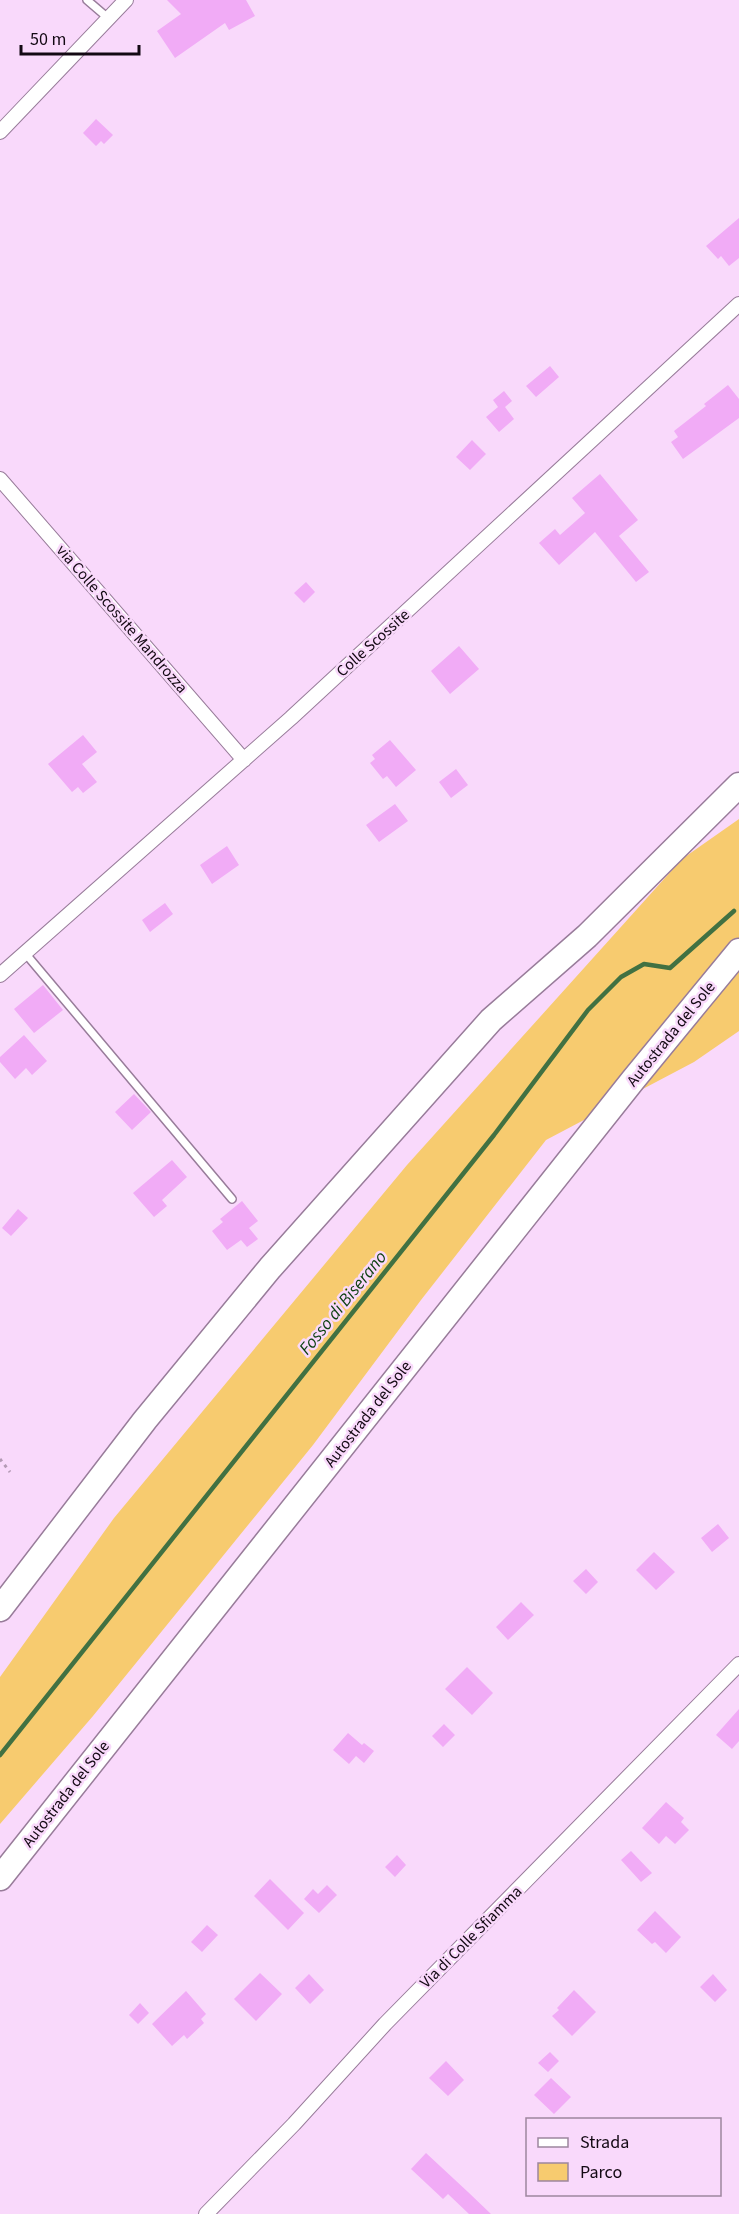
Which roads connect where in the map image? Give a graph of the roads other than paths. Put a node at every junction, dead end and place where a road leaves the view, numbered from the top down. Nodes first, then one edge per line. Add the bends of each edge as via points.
1 (87, 0) edge
2 (126, 0) edge
3 (108, 18) junction
4 (0, 132) edge
5 (739, 304) edge
6 (0, 478) edge
7 (244, 760) junction
8 (739, 785) edge
9 (739, 951) edge
10 (25, 953) junction
11 (0, 975) edge
12 (232, 1199) dead end
13 (0, 1609) edge
14 (739, 1664) edge
15 (0, 1878) edge
16 (206, 2214) edge

1 - 3 lane
2 - 3 street
3 - 4 street
5 - 7 street, Colle Scossite
6 - 7 street, via Colle Scossite Mandrozza
7 - 10 street, Colle Scossite
8 - 13 highway via 587,936 491,1020 270,1268 145,1420
9 - 15 highway, Autostrada del Sole
10 - 11 street, Colle Scossite
10 - 12 lane
14 - 16 street, Via di Colle Sfiamma via 385,2024

